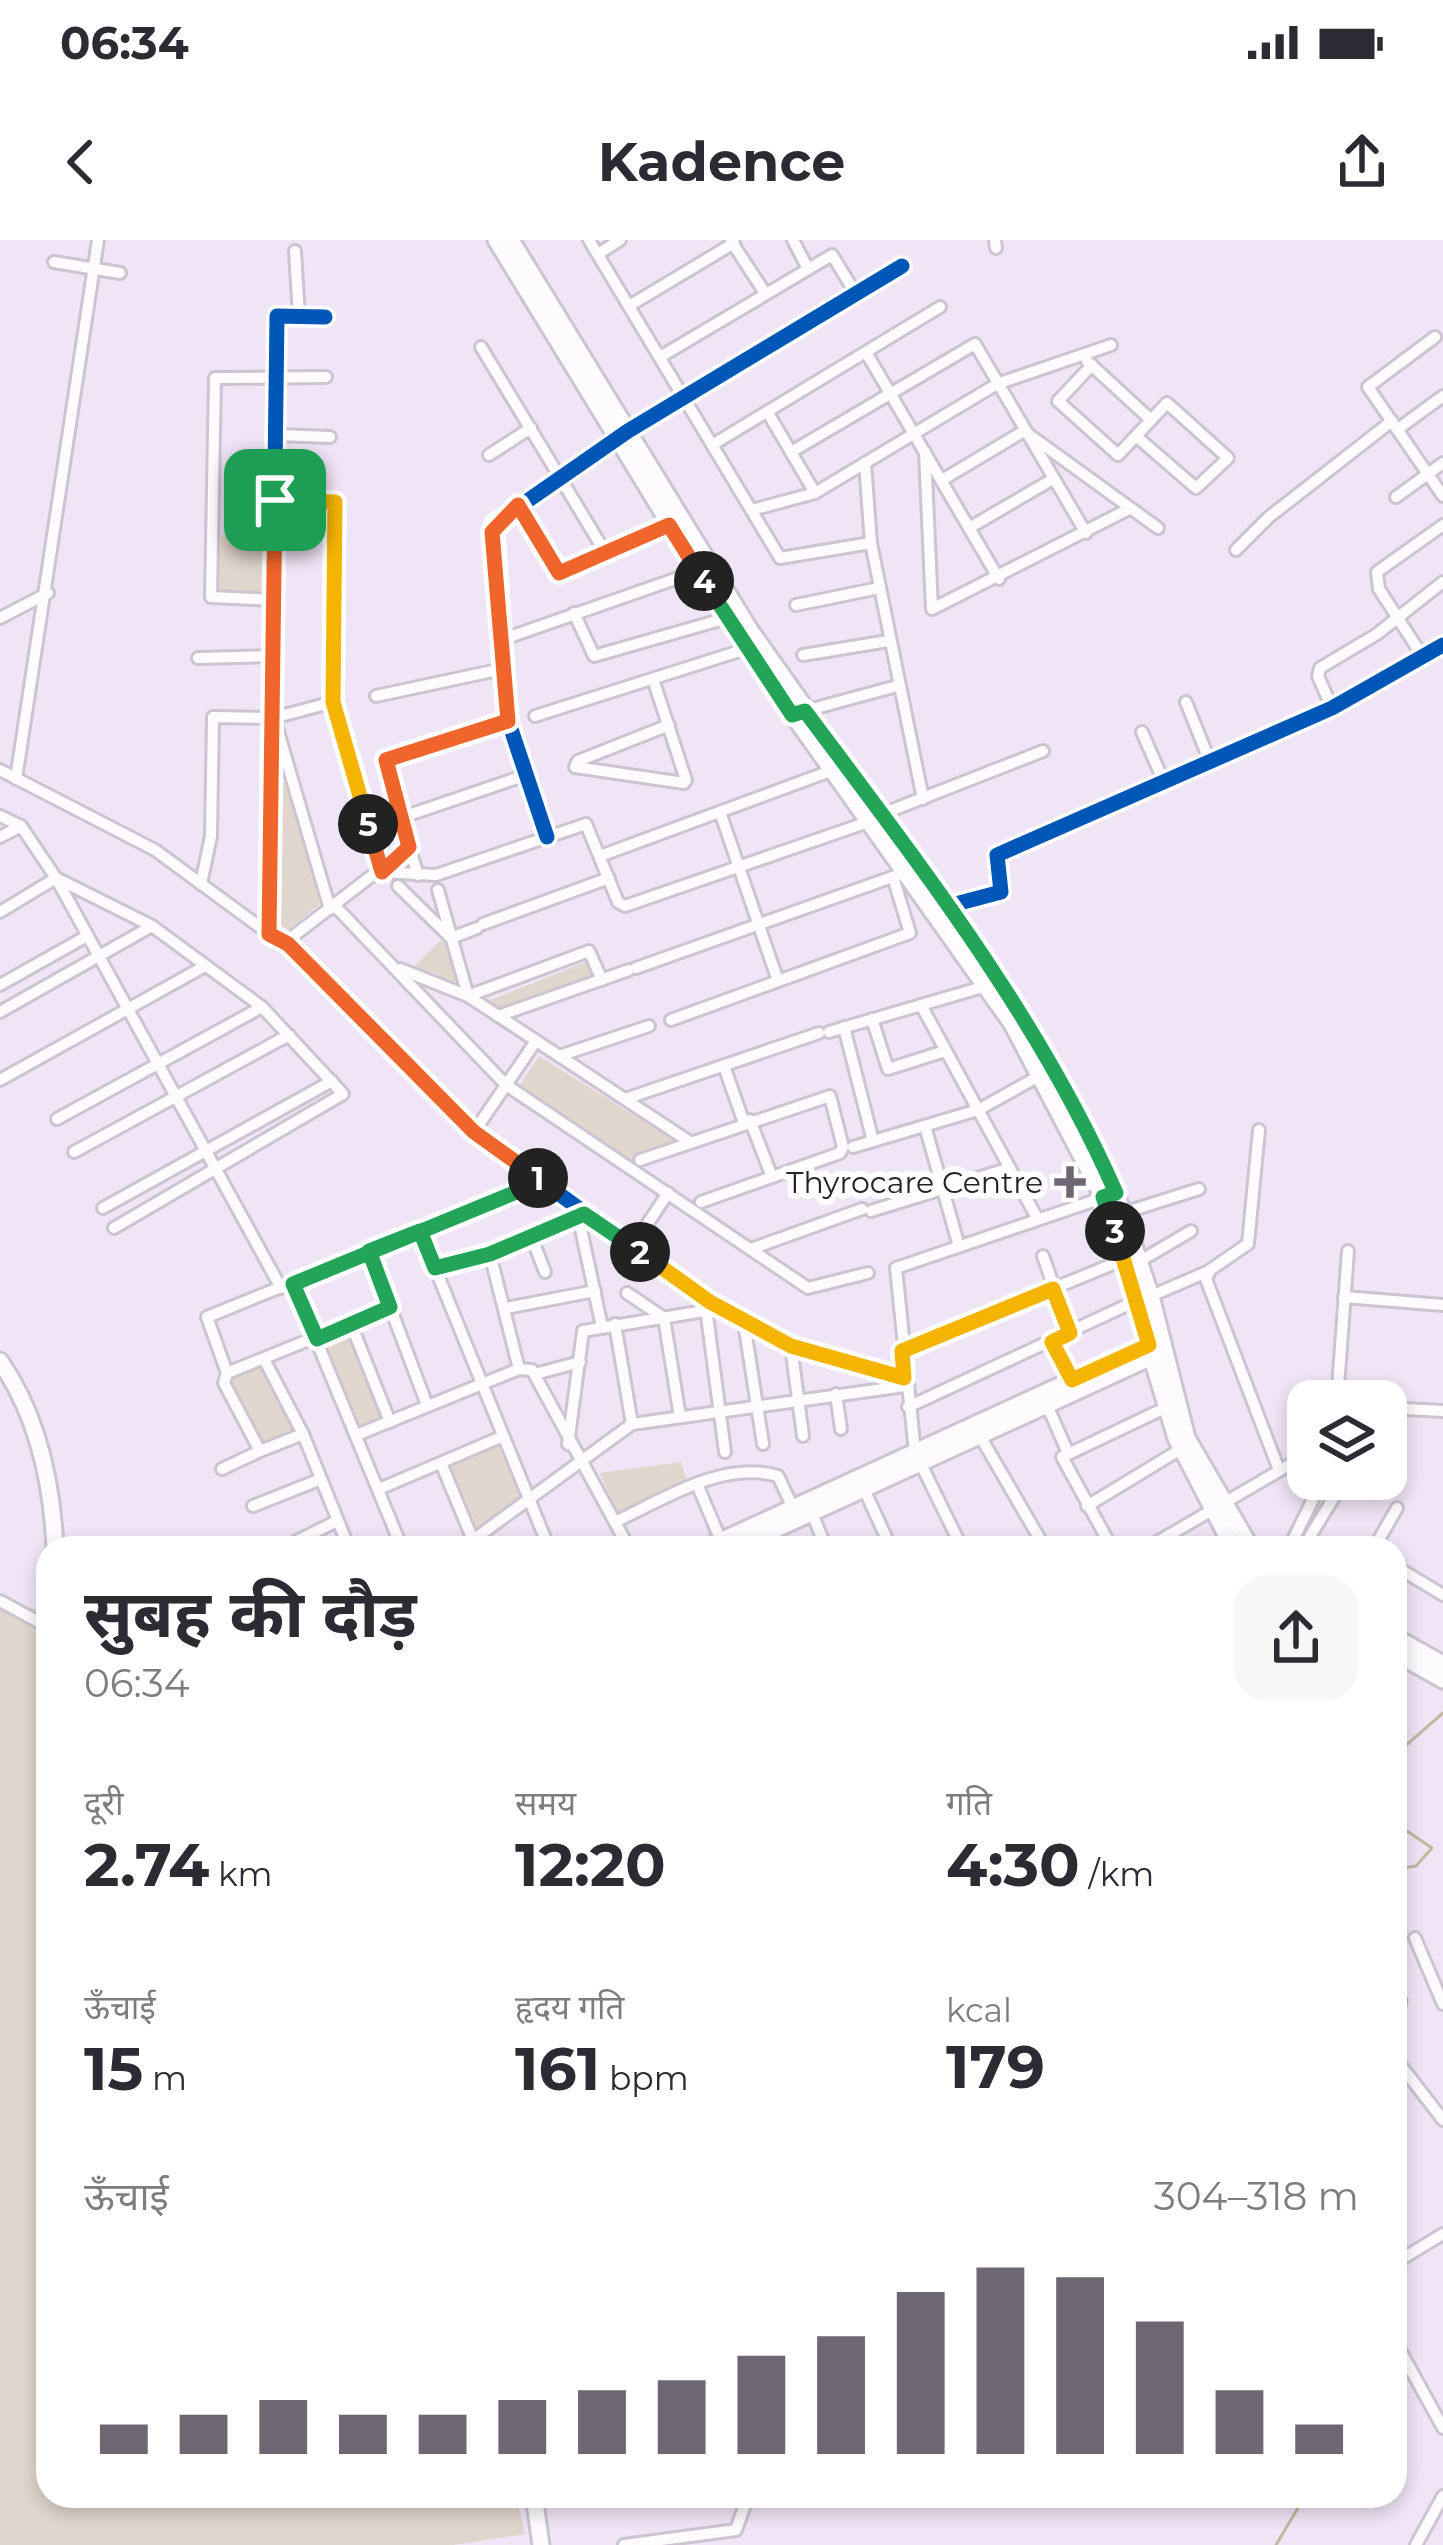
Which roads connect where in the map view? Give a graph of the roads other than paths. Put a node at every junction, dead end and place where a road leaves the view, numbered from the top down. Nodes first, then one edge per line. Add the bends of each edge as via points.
1 (98, 240) edge
2 (496, 240) edge
3 (511, 240) edge
4 (589, 240) edge
5 (620, 240) edge
6 (793, 240) edge
7 (731, 242) edge
8 (295, 251) dead end
9 (598, 254) junction
10 (54, 262) dead end
11 (902, 266) dead end
12 (94, 268) junction
13 (808, 268) junction
14 (120, 273) dead end
15 (765, 293) junction
16 (856, 294) junction
17 (629, 306) junction
18 (940, 307) dead end
19 (299, 316) junction
20 (325, 317) dead end
21 (1435, 337) dead end
22 (1111, 345) dead end
23 (481, 347) dead end
24 (867, 354) junction
25 (1081, 355) junction
26 (660, 357) junction
27 (1092, 365) junction
28 (277, 377) junction
29 (326, 377) dead end
30 (997, 384) junction
31 (891, 395) junction
32 (1443, 396) edge
33 (684, 397) junction
34 (768, 413) junction
35 (1151, 420) junction
36 (1395, 425) junction
37 (531, 428) junction
38 (913, 430) junction
39 (1024, 431) junction
40 (622, 434) junction
41 (278, 435) junction
42 (330, 437) dead end
43 (1137, 437) junction
44 (712, 445) junction
45 (791, 452) junction
46 (925, 452) junction
47 (489, 455) dead end
48 (865, 463) junction
49 (1443, 463) edge
50 (1429, 473) junction
51 (561, 478) junction
52 (1053, 479) junction
53 (942, 480) junction
54 (815, 493) junction
55 (1443, 496) edge
56 (1396, 497) dead end
57 (275, 500) junction
58 (518, 505) junction
59 (1129, 509) junction
60 (752, 510) junction
61 (669, 525) junction
62 (970, 528) junction
63 (1158, 528) dead end
64 (1438, 528) edge
65 (1085, 532) junction
66 (871, 543) junction
67 (1443, 545) edge
68 (1236, 550) dead end
69 (605, 552) junction
70 (698, 571) junction
71 (999, 580) junction
72 (1443, 582) edge
73 (879, 588) junction
74 (49, 593) junction
75 (276, 600) junction
76 (796, 605) dead end
77 (574, 613) junction
78 (0, 618) edge
79 (727, 618) junction
80 (1398, 618) junction
81 (501, 640) junction
82 (888, 641) junction
83 (1443, 645) edge
84 (746, 650) junction
85 (803, 655) dead end
86 (275, 656) junction
87 (1424, 657) junction
88 (198, 658) dead end
89 (502, 669) junction
90 (653, 679) junction
91 (897, 686) junction
92 (376, 696) dead end
93 (333, 702) junction
94 (1186, 702) dead end
95 (1332, 707) junction
96 (799, 713) junction
97 (535, 716) dead end
98 (273, 718) junction
99 (508, 721) junction
100 (669, 725) junction
101 (1142, 732) dead end
102 (1043, 751) dead end
103 (1210, 762) junction
104 (0, 770) edge
105 (833, 770) junction
106 (526, 775) junction
107 (16, 778) junction
108 (1164, 782) junction
109 (922, 799) junction
110 (720, 812) junction
111 (0, 816) edge
112 (400, 818) junction
113 (876, 818) junction
114 (21, 826) junction
115 (0, 837) edge
116 (547, 837) junction
117 (409, 847) junction
118 (600, 856) junction
119 (739, 867) junction
120 (382, 872) junction
121 (900, 874) junction
122 (418, 875) junction
123 (56, 878) junction
124 (609, 878) junction
125 (201, 884) junction
126 (398, 886) dead end
127 (437, 890) dead end
128 (948, 906) junction
129 (332, 907) junction
130 (0, 912) edge
131 (758, 925) junction
132 (152, 926) junction
133 (269, 934) junction
134 (87, 936) junction
135 (451, 938) junction
136 (288, 944) junction
137 (99, 957) junction
138 (205, 966) junction
139 (395, 968) junction
140 (602, 980) junction
141 (778, 981) junction
142 (0, 985) edge
143 (986, 986) junction
144 (468, 996) junction
145 (920, 1005) junction
146 (262, 1007) junction
147 (129, 1009) junction
148 (0, 1012) edge
149 (498, 1016) junction
150 (872, 1019) junction
151 (671, 1021) dead end
152 (649, 1026) dead end
153 (844, 1027) junction
154 (289, 1035) junction
155 (536, 1041) junction
156 (945, 1051) junction
157 (560, 1056) junction
158 (159, 1064) junction
159 (724, 1066) junction
160 (1041, 1076) junction
161 (0, 1080) edge
162 (332, 1081) junction
163 (506, 1085) junction
164 (176, 1097) junction
165 (625, 1099) junction
166 (978, 1110) junction
167 (57, 1119) dead end
168 (747, 1122) junction
169 (925, 1126) junction
170 (1259, 1130) dead end
171 (474, 1132) junction
172 (873, 1141) junction
173 (690, 1142) junction
174 (853, 1147) dead end
175 (205, 1150) junction
176 (74, 1152) dead end
177 (640, 1160) dead end
178 (1010, 1168) junction
179 (214, 1170) junction
180 (772, 1177) junction
181 (543, 1181) junction
182 (942, 1189) junction
183 (1199, 1190) dead end
184 (668, 1193) junction
185 (1109, 1195) junction
186 (701, 1202) dead end
187 (104, 1208) dead end
188 (1123, 1214) junction
189 (582, 1217) junction
190 (1037, 1218) junction
191 (114, 1228) dead end
192 (420, 1231) junction
193 (1191, 1231) dead end
194 (532, 1238) junction
195 (958, 1244) junction
196 (632, 1247) junction
197 (751, 1249) junction
198 (369, 1251) junction
199 (1348, 1251) dead end
200 (490, 1254) junction
201 (1043, 1256) dead end
202 (1133, 1260) junction
203 (435, 1268) junction
204 (1210, 1270) junction
205 (545, 1272) dead end
206 (868, 1273) dead end
207 (287, 1286) junction
208 (1053, 1289) junction
209 (595, 1291) junction
210 (627, 1293) dead end
211 (1345, 1297) junction
212 (1144, 1298) junction
213 (1443, 1305) edge
214 (707, 1306) junction
215 (390, 1307) junction
216 (506, 1307) junction
217 (664, 1318) junction
218 (745, 1323) junction
219 (351, 1324) junction
220 (608, 1326) junction
221 (1070, 1333) junction
222 (317, 1339) junction
223 (1052, 1342) junction
224 (791, 1346) junction
225 (1157, 1348) junction
226 (902, 1351) junction
227 (264, 1359) junction
228 (0, 1361) edge
229 (580, 1362) junction
230 (519, 1369) junction
231 (227, 1373) junction
232 (535, 1374) junction
233 (1072, 1380) junction
234 (1339, 1380) edge
235 (904, 1382) junction
236 (479, 1384) junction
237 (836, 1394) junction
238 (796, 1398) junction
239 (757, 1404) junction
240 (427, 1405) junction
241 (1047, 1405) junction
242 (908, 1407) junction
243 (1165, 1408) junction
244 (1407, 1409) edge
245 (719, 1410) junction
246 (1443, 1412) edge
247 (680, 1417) junction
248 (391, 1422) junction
249 (632, 1424) junction
250 (841, 1429) dead end
251 (303, 1434) junction
252 (359, 1434) junction
253 (802, 1436) dead end
254 (980, 1436) junction
255 (501, 1437) junction
256 (763, 1444) dead end
257 (568, 1445) junction
258 (1181, 1450) junction
259 (260, 1451) junction
260 (724, 1452) dead end
261 (1068, 1453) junction
262 (918, 1458) junction
263 (441, 1463) junction
264 (581, 1463) junction
265 (1287, 1465) edge
266 (222, 1469) dead end
267 (1280, 1469) junction
268 (321, 1479) junction
269 (697, 1484) junction
270 (379, 1489) junction
271 (864, 1489) junction
272 (1313, 1500) edge
273 (1333, 1500) edge
274 (528, 1502) junction
275 (253, 1506) dead end
276 (1087, 1506) junction
277 (1219, 1507) junction
278 (794, 1508) junction
279 (1397, 1508) dead end
280 (812, 1513) junction
281 (337, 1521) junction
282 (615, 1522) junction
283 (55, 1536) edge
284 (308, 1536) edge
285 (344, 1536) edge
286 (397, 1536) edge
287 (467, 1536) edge
288 (483, 1536) edge
289 (544, 1536) edge
290 (623, 1536) edge
291 (716, 1536) edge
292 (739, 1536) edge
293 (774, 1536) edge
294 (821, 1536) edge
295 (886, 1536) edge
296 (956, 1536) edge
297 (1038, 1536) edge
298 (1105, 1536) edge
299 (1168, 1536) edge
300 (1229, 1536) edge
301 (1242, 1536) edge
302 (1295, 1536) edge
303 (1311, 1536) edge
304 (1381, 1536) edge
305 (1407, 1573) edge
306 (1443, 1595) edge
307 (0, 1600) edge
308 (36, 1621) edge
309 (1407, 1646) edge
310 (1407, 1658) edge
311 (1442, 1674) edge
312 (1415, 1938) dead end
313 (1443, 2004) edge
314 (1407, 2073) edge
315 (1443, 2120) edge
316 (1443, 2234) edge
317 (1407, 2256) edge
318 (1407, 2363) edge
319 (1443, 2428) edge
320 (1443, 2496) edge
321 (536, 2508) edge
322 (745, 2508) edge
323 (740, 2528) junction
324 (541, 2545) edge
325 (624, 2545) edge
326 (743, 2545) edge
327 (1416, 2545) edge

1 - 12 street
2 - 40 main road
3 - 40 main road
4 - 9 street
5 - 9 street
6 - 13 street
7 - 15 street
7 - 17 street
8 - 19 street
9 - 17 street
10 - 12 street
11 - 16 street
12 - 14 street
12 - 74 street
13 - 15 street
13 - 16 street via 832,255
15 - 26 street
16 - 33 street
17 - 26 street
18 - 24 street
19 - 20 street
19 - 28 street via 277,316
21 - 36 street via 1368,388
22 - 25 street
23 - 37 street
24 - 31 street
24 - 34 street
25 - 27 street
25 - 30 street
26 - 33 street
27 - 35 street
27 - 43 street via 1059,403 1118,454
28 - 29 street
28 - 41 street
28 - 75 street via 215,378 211,597
30 - 31 street via 975,344
30 - 38 street
30 - 39 street
31 - 38 street
31 - 45 street
32 - 36 street
33 - 40 street
33 - 44 street
34 - 44 street
34 - 45 street
35 - 43 street
35 - 43 street via 1170,404 1228,458 1196,488
36 - 50 street
36 - 68 street
37 - 47 street
37 - 51 street
38 - 46 street
38 - 48 street
39 - 52 street
39 - 53 street
39 - 59 street
40 - 51 street
40 - 61 main road
40 - 96 main road
41 - 42 street
41 - 57 street
44 - 60 street
45 - 54 street
46 - 53 street
46 - 71 street via 932,609
48 - 54 street
48 - 66 street
49 - 50 street
50 - 55 street
50 - 56 street
51 - 58 street
51 - 69 street
52 - 62 street
52 - 65 street
53 - 62 street
54 - 60 street
57 - 75 street
57 - 93 street via 335,502
58 - 69 street via 559,573
58 - 81 street via 492,532
59 - 63 street
59 - 65 street
60 - 66 street via 780,557
61 - 69 street
61 - 70 main road
62 - 71 street
64 - 67 street
64 - 80 street via 1377,572
65 - 71 street
66 - 73 street
70 - 77 street
70 - 79 main road
72 - 80 street
73 - 76 street
73 - 82 street
74 - 78 street
74 - 107 street
75 - 86 street
77 - 79 street via 594,656
77 - 81 street
79 - 84 main road
80 - 87 street
80 - 95 street via 1318,670
81 - 89 street
82 - 85 street
82 - 91 street
83 - 87 street
84 - 90 street
84 - 96 main road
86 - 88 street
86 - 98 street
87 - 95 street
89 - 92 street
89 - 99 street
90 - 97 street
90 - 100 street
91 - 96 street
91 - 109 street
93 - 98 street
93 - 120 street
94 - 103 street
95 - 103 street
96 - 105 main road
96 - 113 main road
98 - 125 street via 213,717 211,836
98 - 129 street
98 - 133 street
99 - 106 street
99 - 112 street via 386,760
100 - 100 street via 578,761 575,767 684,783
101 - 108 street
102 - 109 street
103 - 108 street
104 - 107 street
105 - 110 street
105 - 113 main road
106 - 112 street
106 - 116 street
107 - 125 street via 155,850
108 - 128 street via 997,855 1001,892
109 - 113 street
110 - 118 street
110 - 119 street
111 - 114 street
112 - 117 street
113 - 119 street
113 - 121 main road
113 - 128 main road
114 - 115 street
114 - 123 street
116 - 118 street via 586,824
116 - 122 street
117 - 120 street
117 - 122 street
118 - 124 street
119 - 124 street via 622,906
119 - 131 street
120 - 122 street
120 - 129 street
121 - 131 street
121 - 141 street via 912,931
121 - 143 main road
123 - 130 street
123 - 132 street
123 - 134 street
124 - 135 street
125 - 133 street
126 - 135 street
127 - 135 street
128 - 185 main road via 1024,1017 1091,1137
129 - 136 street
129 - 139 street
131 - 140 street
131 - 141 street
132 - 137 street
132 - 138 street
133 - 136 street
134 - 137 street
134 - 142 street
135 - 144 street
136 - 171 street
137 - 147 street
137 - 148 street
138 - 146 street
138 - 147 street
139 - 144 street
139 - 163 street
140 - 144 street via 590,951
140 - 149 street
141 - 151 street
143 - 145 street
143 - 160 main road
144 - 149 street
145 - 150 street
145 - 156 street
146 - 154 street
146 - 158 street
147 - 158 street
147 - 161 street
149 - 155 street
150 - 153 street
150 - 156 street via 888,1070
152 - 157 street
153 - 159 street
153 - 172 street
154 - 162 street
154 - 164 street
155 - 157 street
155 - 163 street
156 - 166 street
157 - 165 street
158 - 164 street
158 - 167 street
159 - 165 street
159 - 168 street
160 - 166 street
160 - 185 main road
162 - 175 street
162 - 179 street via 343,1094
163 - 171 street
163 - 184 street
164 - 175 street
164 - 176 street
165 - 173 street
166 - 169 street
166 - 178 street
168 - 173 street
168 - 180 street
168 - 180 street via 830,1096 843,1150
169 - 172 street
169 - 182 street
170 - 204 street via 1248,1244
171 - 181 street
172 - 174 street
173 - 177 street
175 - 179 street
175 - 187 street
178 - 182 street
178 - 190 street
179 - 191 street
179 - 207 street
180 - 186 street
181 - 189 street
181 - 192 street
182 - 195 street
182 - 197 street
183 - 188 street
184 - 196 street
184 - 197 street
185 - 188 main road
185 - 190 street
185 - 202 main road
188 - 202 main road
189 - 194 street
189 - 196 street
189 - 209 street
190 - 195 street
192 - 198 street
192 - 203 street
193 - 202 street
194 - 200 street
194 - 205 street
195 - 226 street via 896,1268
196 - 214 street
197 - 206 street via 814,1290
198 - 207 street
198 - 215 street
199 - 211 street
200 - 203 street
200 - 216 street
201 - 208 street
202 - 208 street
202 - 212 main road
203 - 236 street
204 - 212 street
204 - 267 street via 1206,1279
207 - 222 street
207 - 231 street via 207,1317
208 - 221 street
208 - 226 street
209 - 216 street
209 - 220 street
210 - 217 street
211 - 213 street
211 - 234 street
212 - 221 street
212 - 225 main road
214 - 217 street
214 - 218 street
214 - 245 street
215 - 219 street
215 - 240 street
216 - 230 street
217 - 220 street
217 - 247 street
218 - 224 street
218 - 239 street
219 - 222 street
219 - 248 street
220 - 229 street via 583,1331
220 - 249 street
221 - 223 street
222 - 227 street
222 - 252 street
223 - 233 street
223 - 242 street
224 - 235 street
224 - 238 street
225 - 233 main road
225 - 241 main road
225 - 243 main road
225 - 277 main road
226 - 235 street
227 - 231 street
227 - 251 street
228 - 283 main road via 38,1437
229 - 232 street
229 - 257 street
230 - 232 street
230 - 236 street
231 - 259 street via 224,1383
232 - 257 street
233 - 262 main road
235 - 237 street
235 - 242 street
236 - 240 street
236 - 255 street
237 - 238 street
237 - 250 street
238 - 239 street
238 - 253 street
239 - 245 street
239 - 256 street
240 - 248 street
241 - 254 main road
241 - 261 street
242 - 262 street
243 - 258 main road
243 - 261 street
244 - 246 street
245 - 247 street
245 - 260 street
247 - 249 street
248 - 252 street
249 - 264 street
251 - 259 street
251 - 268 street
252 - 270 street
254 - 262 main road
254 - 297 street
255 - 263 street
255 - 274 street
257 - 264 street
258 - 276 street
258 - 277 main road
259 - 266 street
261 - 276 street via 1063,1460
262 - 271 main road
262 - 278 main road
262 - 296 street
263 - 270 street
263 - 287 street
264 - 274 street
264 - 282 street
265 - 267 street
267 - 277 street
268 - 275 street
268 - 281 street
269 - 278 street via 767,1473 778,1476
269 - 282 street
269 - 291 street
270 - 286 street
271 - 280 main road
271 - 295 street
272 - 302 street
273 - 303 street
274 - 288 street
274 - 289 street
276 - 298 street
277 - 299 street
277 - 300 main road
277 - 301 main road
278 - 292 main road
279 - 304 street
280 - 293 main road
280 - 294 street
281 - 284 street
281 - 285 street
282 - 290 street
305 - 306 street
307 - 308 street
309 - 311 main road
310 - 311 main road
312 - 313 street
314 - 315 street
316 - 317 street
318 - 319 street
320 - 327 street
321 - 324 main road
322 - 323 street
323 - 325 street
323 - 326 street

